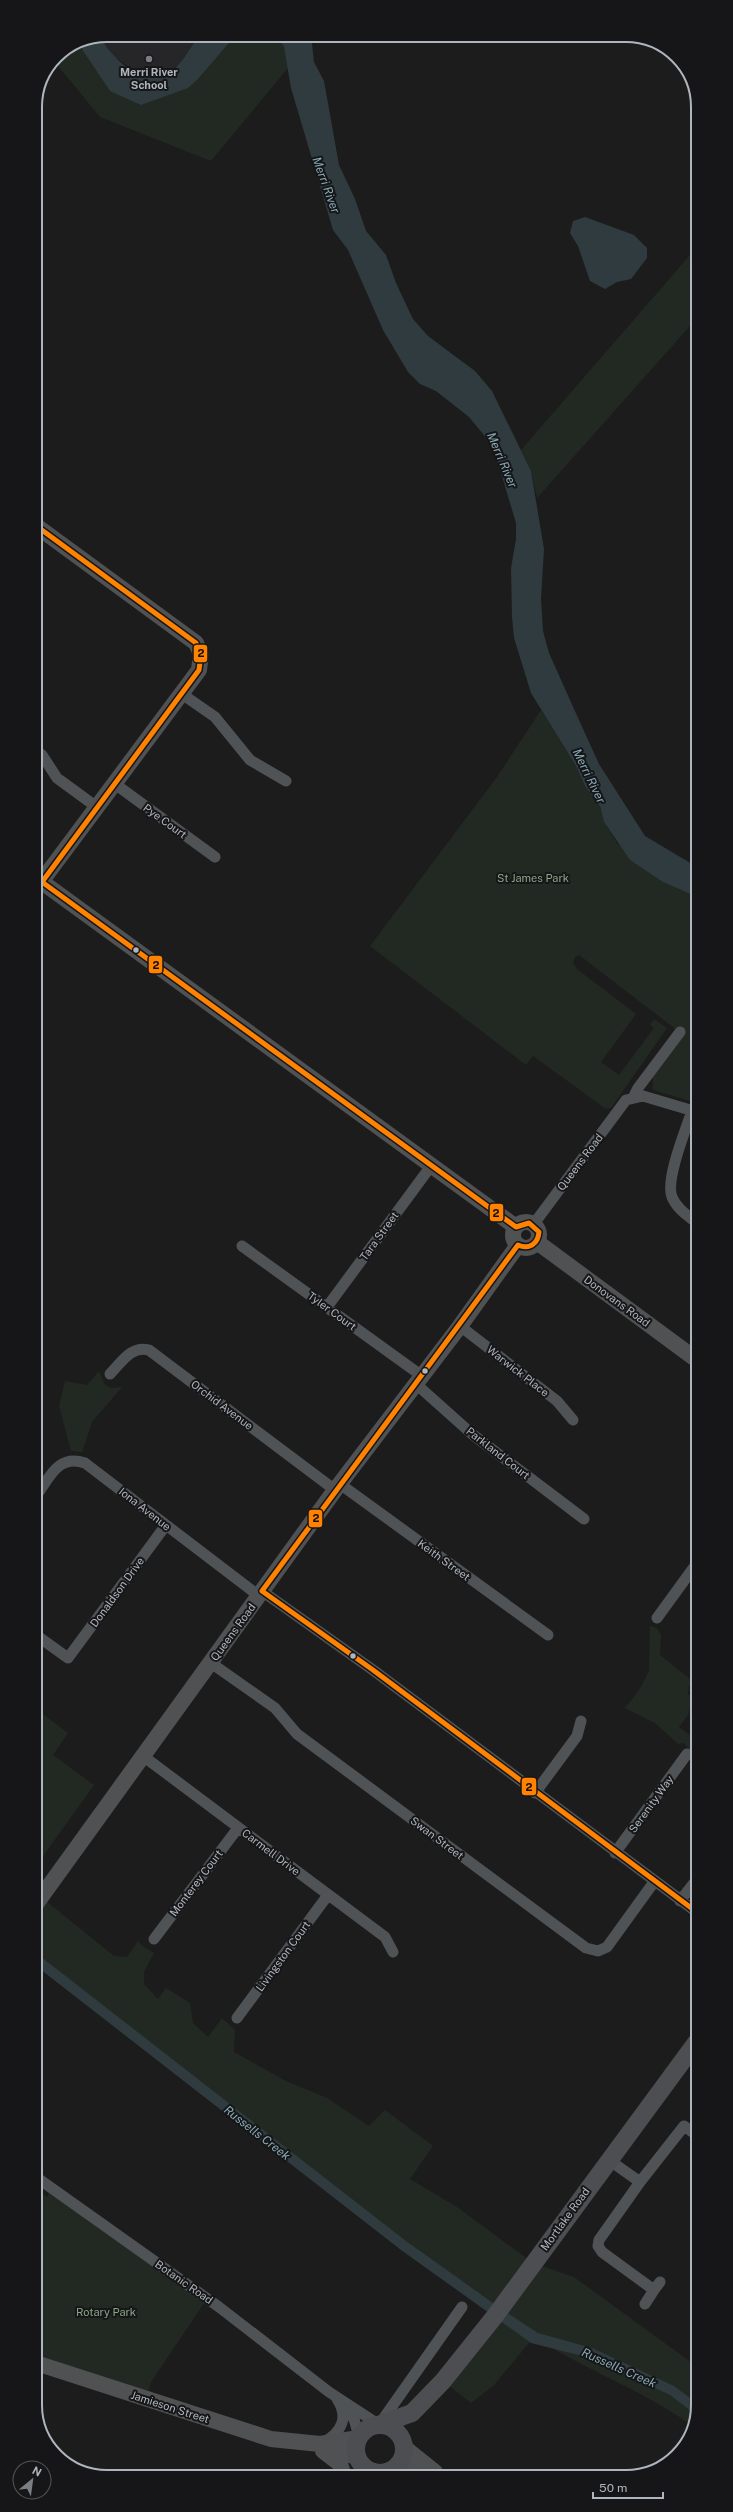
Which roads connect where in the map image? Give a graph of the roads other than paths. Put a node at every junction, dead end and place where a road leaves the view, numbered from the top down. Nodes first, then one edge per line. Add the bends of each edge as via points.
1 (42, 530) edge
2 (182, 694) junction
3 (42, 755) edge
4 (286, 781) dead end
5 (115, 784) junction
6 (98, 808) junction
7 (215, 857) dead end
8 (42, 882) edge
9 (42, 888) edge
10 (680, 1032) dead end
11 (630, 1098) junction
12 (691, 1110) edge
13 (691, 1122) edge
14 (431, 1166) junction
15 (691, 1218) edge
16 (533, 1225) junction
17 (516, 1227) junction
18 (536, 1242) junction
19 (518, 1245) junction
20 (242, 1246) dead end
21 (327, 1307) junction
22 (460, 1326) junction
23 (691, 1356) edge
24 (110, 1374) dead end
25 (419, 1380) junction
26 (573, 1420) dead end
27 (337, 1487) junction
28 (42, 1488) edge
29 (584, 1519) dead end
30 (166, 1526) junction
31 (691, 1572) edge
32 (261, 1593) junction
33 (657, 1618) dead end
34 (548, 1635) dead end
35 (42, 1639) edge
36 (211, 1663) junction
37 (581, 1721) dead end
38 (690, 1754) edge
39 (143, 1756) junction
40 (535, 1793) junction
41 (238, 1828) junction
42 (615, 1853) junction
43 (654, 1882) junction
44 (691, 1887) edge
45 (328, 1895) junction
46 (42, 1896) edge
47 (680, 1901) junction
48 (691, 1908) edge
49 (154, 1939) dead end
50 (393, 1952) dead end
51 (238, 2018) dead end
52 (691, 2049) edge
53 (691, 2131) edge
54 (609, 2160) junction
55 (42, 2182) edge
56 (640, 2182) junction
57 (645, 2304) dead end
58 (462, 2307) dead end
59 (42, 2365) edge
60 (333, 2396) junction
61 (430, 2397) junction
62 (379, 2424) junction
63 (359, 2437) junction
64 (313, 2444) junction
65 (405, 2446) junction
66 (356, 2465) edge
67 (342, 2470) edge
68 (368, 2470) edge
69 (390, 2470) edge
70 (433, 2470) edge

1 - 2 street via 196,643 201,654 199,670
2 - 4 street via 215,717 250,760
2 - 5 street
3 - 6 street via 57,778
5 - 6 street
5 - 7 street, Pye Court
6 - 8 street
9 - 14 street
10 - 11 street, Queens Road
11 - 12 street via 643,1096
11 - 16 street, Queens Road
13 - 15 street via 673,1171 671,1196 679,1209
14 - 17 street
14 - 21 street, Tara Street
16 - 17 street via 526,1223
16 - 18 street via 538,1232
17 - 19 street via 514,1237
18 - 19 street via 529,1248
18 - 23 street, Donovans Road
19 - 22 street, Queens Road
20 - 21 street, Tyler Court
21 - 25 street, Tyler Court
22 - 25 street, Queens Road
22 - 26 street, Warwick Place via 557,1401
24 - 27 street, Orchid Avenue via 132,1352 141,1348 149,1350
25 - 27 street, Queens Road
25 - 29 street, Parkland Court via 472,1434
27 - 32 street, Queens Road
27 - 34 street, Keith Street
28 - 30 street, Iona Avenue via 57,1467 65,1461 85,1463
30 - 32 street, Iona Avenue
30 - 35 street, Donaldson Drive via 68,1658
31 - 33 street
32 - 36 street, Queens Road
32 - 40 street, Iona Avenue via 373,1670
36 - 39 street, Queens Road
36 - 43 street, Swan Street via 275,1708 297,1734 586,1948 598,1951 607,1947
37 - 40 street via 577,1736
38 - 42 street, Serenity Way
39 - 41 street, Carmell Drive
39 - 46 street, Queens Road
40 - 42 street, Iona Avenue
41 - 45 street, Carmell Drive
41 - 49 street, Monterey Court
42 - 43 street, Iona Avenue
43 - 47 street, Iona Avenue
44 - 47 street
45 - 50 street, Carmell Drive via 385,1937
45 - 51 street, Livingston Court
47 - 48 street, Iona Avenue
52 - 54 main road, Mortlake Road
53 - 56 street via 684,2126
54 - 56 street
54 - 61 main road, Mortlake Road via 497,2312
55 - 60 street, Botanic Road via 220,2307
56 - 57 street via 599,2240 598,2246 604,2254 657,2286
58 - 62 street
59 - 64 street, Jamieson Street via 247,2433
60 - 62 street, Botanic Road
60 - 63 street, Botanic Road via 354,2419
60 - 64 street via 344,2414 342,2425 333,2436
61 - 62 main road, Mortlake Road via 412,2413
61 - 65 main road, Mortlake Road via 413,2425
62 - 63 main road via 366,2429
62 - 65 main road via 397,2430
63 - 64 street, Jamieson Street
63 - 66 main road via 356,2446
64 - 66 street, Jamieson Street
64 - 67 street via 337,2461
65 - 69 main road via 402,2460
65 - 70 street
66 - 68 main road

